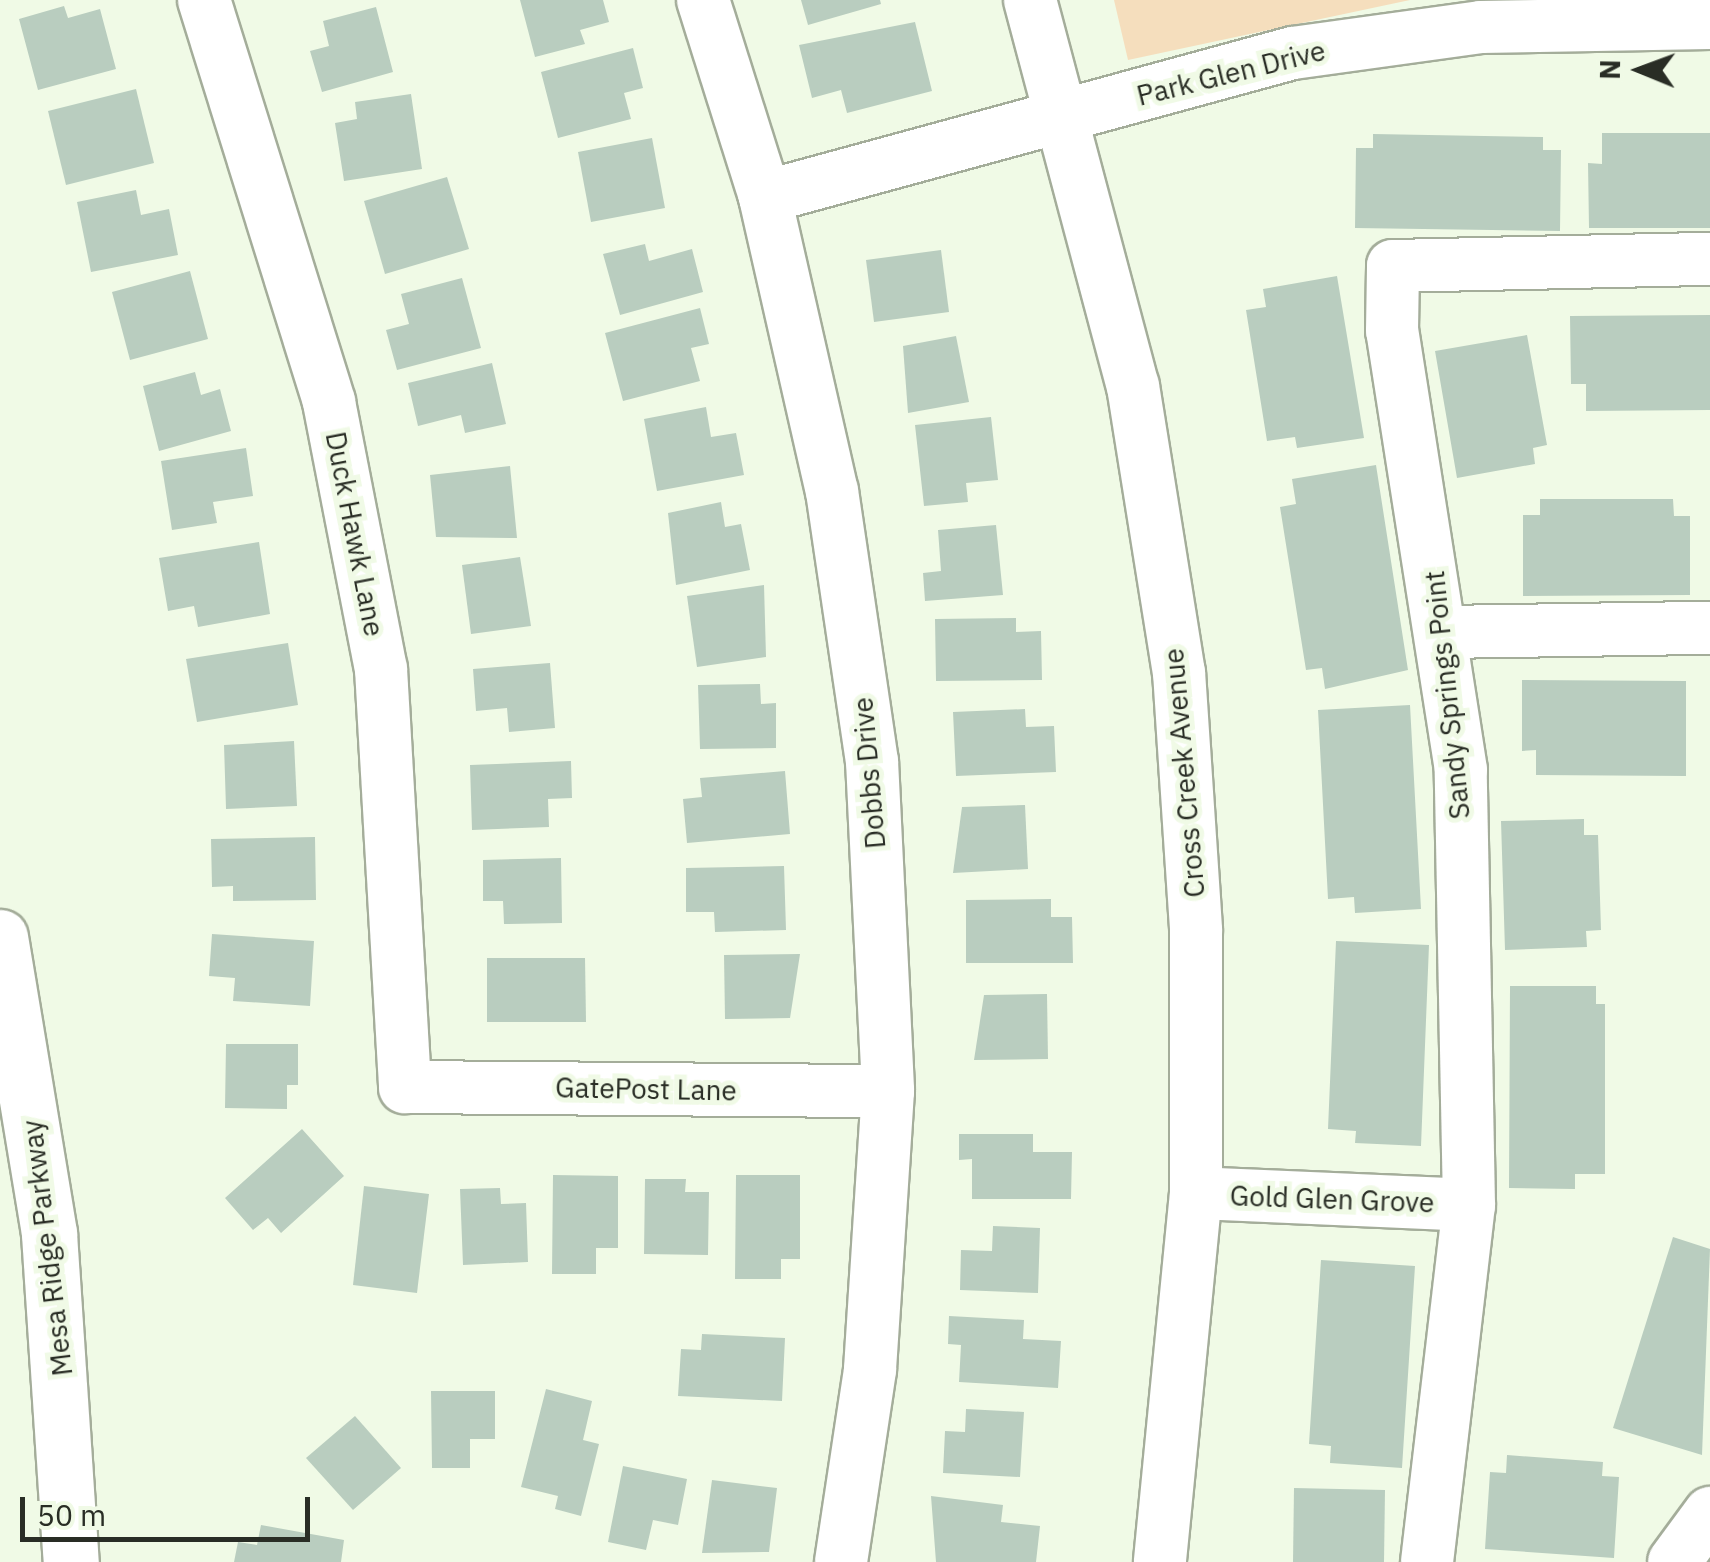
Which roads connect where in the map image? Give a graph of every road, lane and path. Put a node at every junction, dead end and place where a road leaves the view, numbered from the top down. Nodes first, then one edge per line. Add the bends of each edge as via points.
1 (204, 0) edge
2 (703, 0) edge
3 (1030, 0) edge
4 (1710, 23) edge
5 (1067, 115) junction
6 (764, 197) junction
7 (1710, 259) edge
8 (1710, 628) edge
9 (1442, 632) junction
10 (0, 937) edge
11 (405, 1087) joint
12 (888, 1091) junction
13 (1196, 1193) junction
14 (1468, 1205) junction
15 (1710, 1514) edge
16 (71, 1562) edge
17 (840, 1562) edge
18 (1160, 1562) edge
19 (1427, 1562) edge
20 (1674, 1562) edge

1 - 11 street, Duck Hawk Lane via 330,402 378,650
2 - 6 street, Dobbs Drive
3 - 5 street, Cross Creek Avenue
4 - 5 street, Park Glen Drive via 1481,28 1311,51
5 - 6 street, Park Glen Drive
5 - 13 street, Cross Creek Avenue via 1133,386 1179,672 1196,931
6 - 12 street, Dobbs Drive via 832,491 872,760
7 - 9 street, Sandy Springs Point via 1393,266 1392,331
8 - 9 street
9 - 14 street, Sandy Springs Point via 1461,770
10 - 16 highway, Mesa Ridge Parkway via 49,1234
11 - 12 street, GatePost Lane
12 - 17 street, Dobbs Drive via 870,1370
13 - 14 street, Gold Glen Grove
13 - 18 street, Cross Creek Avenue
14 - 19 street, Sandy Springs Point
15 - 20 street

